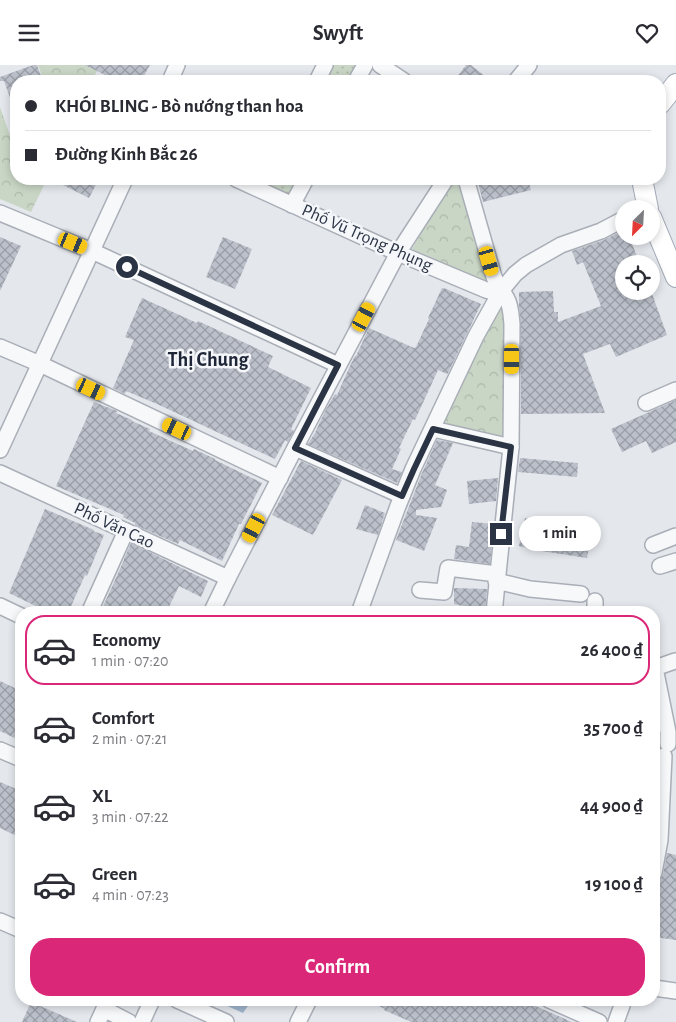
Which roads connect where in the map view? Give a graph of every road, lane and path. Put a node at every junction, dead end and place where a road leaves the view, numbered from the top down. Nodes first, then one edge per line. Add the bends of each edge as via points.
1 (380, 65) edge
2 (529, 65) edge
3 (395, 75) edge
4 (521, 75) edge
5 (122, 185) edge
6 (266, 185) edge
7 (303, 185) edge
8 (442, 185) edge
9 (468, 185) edge
10 (643, 185) edge
11 (645, 200) edge
12 (292, 205) junction
13 (0, 213) edge
14 (615, 224) edge
15 (660, 240) edge
16 (92, 251) junction
17 (398, 253) junction
18 (676, 277) edge
19 (501, 291) junction
20 (0, 347) edge
21 (40, 365) junction
22 (338, 365) junction
23 (676, 390) edge
24 (646, 403) dead end
25 (433, 429) junction
26 (511, 447) junction
27 (295, 448) junction
28 (0, 450) edge
29 (0, 473) edge
30 (280, 478) junction
31 (402, 496) junction
32 (126, 531) junction
33 (676, 536) edge
34 (653, 545) dead end
35 (676, 561) edge
36 (660, 566) dead end
37 (497, 577) junction
38 (228, 578) junction
39 (420, 590) dead end
40 (581, 594) dead end
41 (0, 606) edge
42 (92, 606) edge
43 (214, 606) edge
44 (362, 606) edge
45 (495, 606) edge
46 (15, 613) edge
47 (676, 661) edge
48 (660, 666) edge
49 (660, 693) edge
50 (0, 749) edge
51 (666, 750) edge
52 (15, 756) edge
53 (660, 810) edge
54 (0, 921) edge
55 (15, 927) edge
56 (660, 989) edge
57 (676, 991) edge
58 (149, 1006) edge
59 (190, 1006) edge
60 (306, 1006) edge
61 (562, 1006) edge
62 (622, 1006) edge
63 (98, 1022) edge
64 (129, 1022) edge
65 (142, 1022) edge
66 (226, 1022) edge
67 (298, 1022) edge
68 (599, 1022) edge
69 (616, 1022) edge

1 - 3 street
2 - 4 street
5 - 16 street
6 - 12 street, Phố Vũ Trọng Phụng
7 - 12 street
8 - 17 street
9 - 19 street via 496,284
10 - 11 main road
12 - 17 street, Phố Vũ Trọng Phụng
13 - 16 street
14 - 19 street via 561,245 526,265
15 - 18 main road
16 - 21 street
16 - 22 street
17 - 19 street, Phố Vũ Trọng Phụng via 486,290
17 - 22 street
19 - 25 street
19 - 26 street via 507,298 512,324
20 - 21 street
21 - 28 street
21 - 30 street
22 - 27 street
23 - 24 street
25 - 26 street
25 - 31 street
26 - 37 street
27 - 30 street
27 - 31 street
29 - 32 street, Phố Văn Cao
30 - 38 street
31 - 44 street
32 - 38 street, Phố Văn Cao
32 - 42 street
33 - 34 street
35 - 36 street
37 - 39 street via 448,568 444,592
37 - 40 street via 530,589
37 - 45 street
38 - 43 street
41 - 46 street
47 - 48 street
49 - 51 street via 668,732
50 - 52 street
51 - 53 street
54 - 55 street
56 - 57 street
58 - 65 street
59 - 66 street
60 - 67 street
61 - 68 street
62 - 69 street
63 - 64 street via 104,1009

